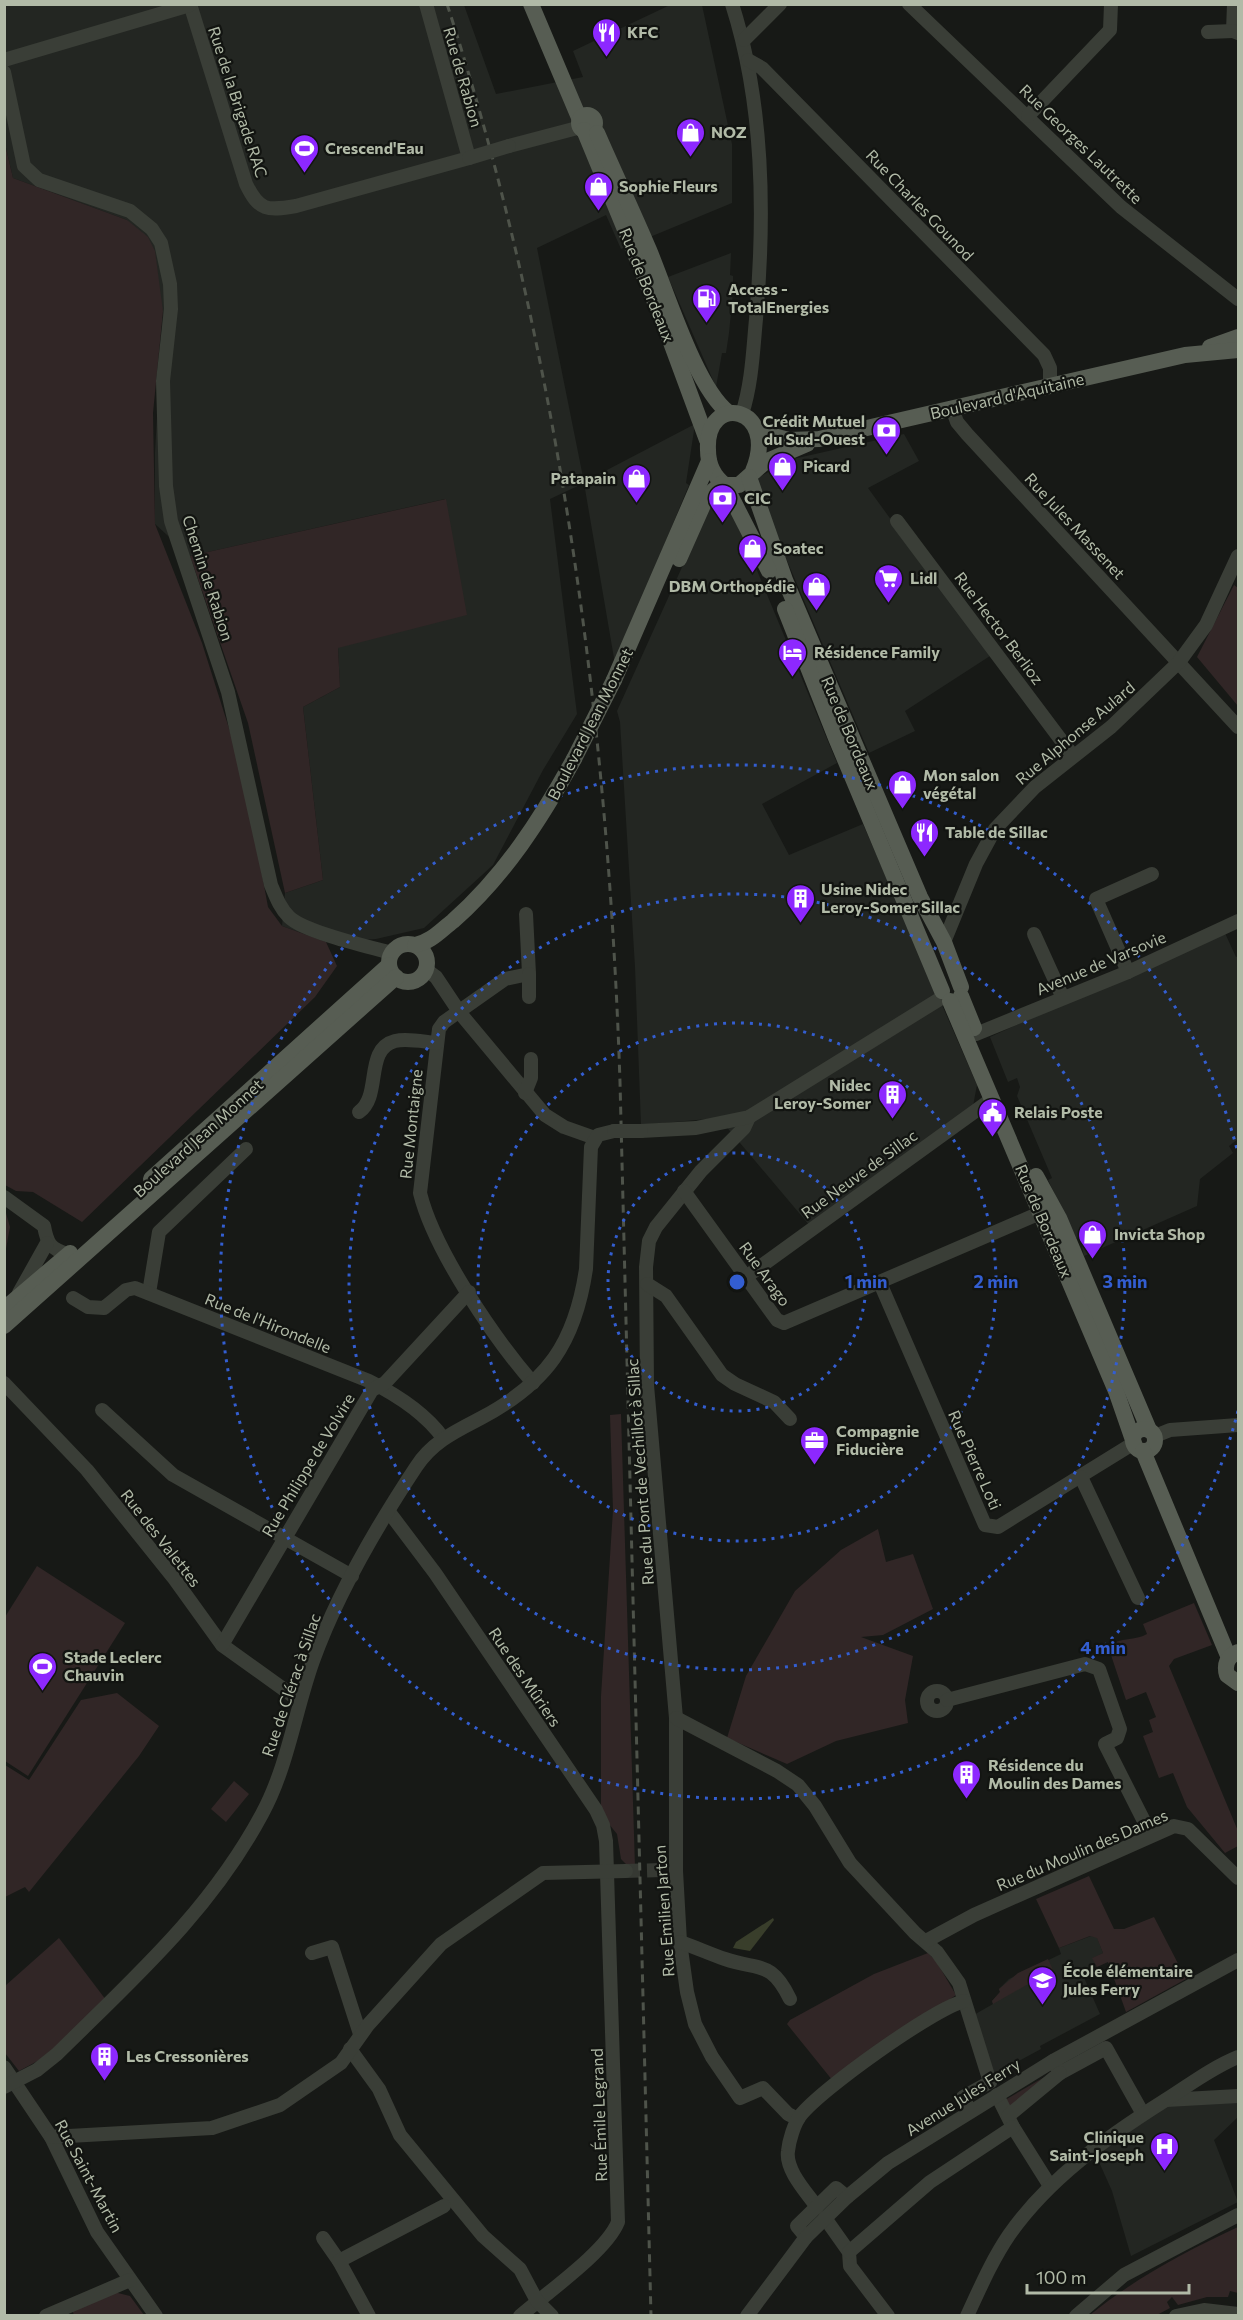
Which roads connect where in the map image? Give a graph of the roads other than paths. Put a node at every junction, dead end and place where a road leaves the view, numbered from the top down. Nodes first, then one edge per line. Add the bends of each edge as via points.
1 (426, 4) edge
2 (531, 4) edge
3 (542, 4) edge
4 (732, 4) edge
5 (780, 4) edge
6 (909, 4) edge
7 (1111, 4) edge
8 (1234, 4) edge
9 (190, 5) edge
10 (1208, 32) dead end
11 (1236, 32) edge
12 (744, 40) junction
13 (4, 60) edge
14 (748, 60) junction
15 (4, 72) edge
16 (1028, 116) junction
17 (586, 124) junction
18 (469, 158) junction
19 (1239, 298) edge
20 (1239, 337) edge
21 (1239, 350) edge
22 (1196, 354) junction
23 (1050, 386) junction
24 (952, 408) junction
25 (735, 413) junction
26 (758, 432) junction
27 (819, 439) junction
28 (707, 440) junction
29 (709, 461) junction
30 (751, 474) junction
31 (724, 484) junction
32 (897, 521) dead end
33 (1239, 556) edge
34 (1179, 662) junction
35 (615, 687) junction
36 (1239, 727) edge
37 (1073, 756) junction
38 (1152, 874) dead end
39 (526, 914) dead end
40 (1239, 921) edge
41 (1034, 934) dead end
42 (944, 942) junction
43 (422, 957) junction
44 (392, 965) junction
45 (1128, 972) junction
46 (529, 974) junction
47 (951, 994) junction
48 (530, 997) dead end
49 (1064, 998) junction
50 (460, 1013) junction
51 (976, 1034) junction
52 (437, 1043) junction
53 (531, 1059) dead end
54 (525, 1093) junction
55 (992, 1099) junction
56 (359, 1112) dead end
57 (749, 1117) junction
58 (595, 1138) junction
59 (246, 1149) dead end
60 (684, 1191) junction
61 (4, 1197) edge
62 (1040, 1213) junction
63 (47, 1243) junction
64 (68, 1254) junction
65 (746, 1277) junction
66 (880, 1283) junction
67 (647, 1284) junction
68 (469, 1292) junction
69 (149, 1293) junction
70 (72, 1298) dead end
71 (9, 1305) edge
72 (4, 1326) edge
73 (4, 1383) edge
74 (533, 1383) junction
75 (379, 1386) junction
76 (102, 1410) dead end
77 (790, 1419) dead end
78 (1239, 1425) edge
79 (443, 1438) junction
80 (1147, 1441) junction
81 (1081, 1477) junction
82 (388, 1512) junction
83 (284, 1538) junction
84 (352, 1576) junction
85 (1138, 1598) dead end
86 (222, 1645) junction
87 (1235, 1653) edge
88 (1237, 1685) edge
89 (946, 1700) dead end
90 (300, 1701) junction
91 (676, 1718) junction
92 (1151, 1835) junction
93 (661, 1870) tunnel mouth
94 (608, 1871) junction
95 (626, 1871) tunnel mouth
96 (676, 1871) junction
97 (1239, 1878) edge
98 (926, 1941) junction
99 (680, 1942) junction
100 (312, 1953) dead end
101 (1239, 1960) edge
102 (790, 1999) dead end
103 (964, 2001) junction
104 (360, 2034) junction
105 (350, 2049) junction
106 (1239, 2058) edge
107 (4, 2067) edge
108 (1057, 2067) junction
109 (10, 2084) edge
110 (997, 2095) junction
111 (1239, 2096) edge
112 (1166, 2100) junction
113 (970, 2111) junction
114 (1143, 2114) junction
115 (798, 2119) junction
116 (1010, 2122) junction
117 (51, 2137) junction
118 (1050, 2186) junction
119 (444, 2206) dead end
120 (821, 2213) junction
121 (1239, 2215) edge
122 (323, 2238) dead end
123 (849, 2252) junction
124 (339, 2261) junction
125 (130, 2280) junction
126 (537, 2301) junction
127 (1239, 2314) edge
128 (46, 2316) edge
129 (156, 2316) edge
130 (369, 2316) edge
131 (520, 2316) edge
132 (552, 2316) edge
133 (747, 2316) edge
134 (888, 2316) edge
135 (968, 2316) edge
136 (1076, 2316) edge
137 (1176, 2316) edge

1 - 18 street, Rue de Rabion
2 - 17 main road, Rue de Bordeaux
3 - 17 main road, Rue de Bordeaux
4 - 12 street
5 - 12 street
6 - 16 street, Rue Georges Lautrette
7 - 16 street via 1110,30
8 - 11 street
9 - 13 street
9 - 18 street, Rue de la Brigade RAC via 254,201 274,210 296,206
10 - 11 street
12 - 14 street
14 - 23 street, Rue Charles Gounod via 762,68 1044,355 1050,368
14 - 25 street via 760,218 748,394
15 - 44 street, Chemin de Rabion via 24,166 39,180 130,211 152,229 161,243 171,309 163,381 171,521 228,692 271,885 280,906 291,920
16 - 19 street, Rue Georges Lautrette via 1120,207
17 - 18 street, Rue de la Brigade RAC, bridge
17 - 25 main road, Rue de Bordeaux via 624,190 700,372 718,403
17 - 28 main road, Rue de Bordeaux
20 - 22 main road, Boulevard d'Aquitaine
21 - 22 main road, Boulevard d'Aquitaine
22 - 23 main road, Boulevard d'Aquitaine
23 - 24 main road, Boulevard d'Aquitaine
24 - 27 main road, Boulevard d'Aquitaine
24 - 34 street, Rue Jules Massenet via 967,434
25 - 26 main road via 754,424
25 - 28 main road via 714,422
26 - 27 main road, Boulevard d'Aquitaine via 789,440
26 - 30 main road via 760,449
27 - 30 main road, Boulevard d'Aquitaine via 765,462
28 - 29 main road
29 - 31 main road via 714,475
29 - 35 main road, Boulevard Jean Monnet
30 - 31 main road via 739,485
30 - 42 main road, Rue de Bordeaux via 784,580 920,897
31 - 35 main road via 707,496
31 - 47 main road, Rue de Bordeaux via 762,553
32 - 37 street, Rue Hector Berlioz
33 - 34 street, Rue Alphonse Aulard via 1206,625
34 - 36 street, Rue Jules Massenet
34 - 37 street, Rue Alphonse Aulard via 1134,707
35 - 43 main road via 520,862 469,918
37 - 42 street, Rue Alphonse Aulard via 1020,800 995,829
38 - 45 street via 1096,899
39 - 46 street
40 - 45 street, Avenue de Varsovie
41 - 49 street
42 - 47 main road, Rue de Bordeaux
43 - 44 main road via 402,945
43 - 44 main road via 412,981
43 - 50 street
44 - 64 main road, Boulevard Jean Monnet
44 - 72 main road
45 - 49 street, Avenue de Varsovie
46 - 48 street
46 - 50 street, Rue Montaigne via 505,979
47 - 51 main road, Rue de Bordeaux
47 - 55 main road, Rue de Bordeaux
47 - 57 street
49 - 51 street, Avenue de Varsovie
50 - 52 street, Rue Montaigne via 441,1025
50 - 54 street
51 - 80 main road, Rue de Bordeaux
52 - 56 street via 405,1040 389,1044 378,1057 370,1101
52 - 68 street, Rue Montaigne via 420,1193 435,1233
53 - 54 street via 531,1078
54 - 58 street via 556,1124
55 - 62 main road, Rue de Bordeaux
55 - 65 street, Rue Neuve de Sillac
57 - 58 street, bridge via 696,1128 614,1131
57 - 60 street, Rue du Pont de Vechillot à Sillac via 744,1128
58 - 74 street, Rue de Clérac à Sillac via 590,1157 583,1289 556,1359
59 - 69 street via 159,1232
60 - 65 street, Rue Arago
60 - 67 street, Rue du Pont de Vechillot à Sillac via 649,1241
61 - 63 street via 44,1226
62 - 66 street, Rue Arago
62 - 80 main road, Rue de Bordeaux via 1116,1391
63 - 64 street
63 - 71 street
64 - 71 main road, Boulevard Jean Monnet
65 - 66 street, Rue Arago via 777,1320 784,1323
66 - 81 street, Rue Pierre Loti via 985,1525 998,1527
67 - 77 street via 666,1296 722,1375 774,1402
67 - 91 street, Rue du Pont de Vechillot à Sillac via 647,1385
68 - 74 street, Rue Montaigne via 511,1357
68 - 75 street, Rue Philippe de Volvire
69 - 70 street, Rue de l'Hirondelle via 135,1288 126,1290 105,1308 88,1306
69 - 75 street, Rue de l'Hirondelle
73 - 86 street, Rue des Valettes via 87,1470
74 - 79 street, Rue de Clérac à Sillac via 496,1410
75 - 79 street, Rue de l'Hirondelle via 431,1424
75 - 83 street, Rue Philippe de Volvire via 372,1390
76 - 83 street via 174,1475
78 - 80 street, Rue Pierre Loti via 1170,1430
79 - 82 street, Rue de Clérac à Sillac via 424,1455
80 - 81 street, Rue Pierre Loti
80 - 87 main road, Rue de Bordeaux
81 - 85 street
82 - 84 street, Rue de Clérac à Sillac
82 - 94 street, Rue des Mûriers via 435,1573 596,1810 603,1825
83 - 84 street
83 - 86 street, Rue Philippe de Volvire
84 - 90 street, Rue de Clérac à Sillac via 327,1625
86 - 90 street, Rue des Valettes
87 - 88 main road, Rue de Bordeaux via 1226,1671
89 - 92 street via 1085,1664 1099,1669 1120,1729 1117,1738 1105,1744
90 - 109 street, Rue de Clérac à Sillac via 264,1811 209,1898 173,1940 57,2054
91 - 96 street, Rue Emilien Jarton
91 - 98 street via 798,1785 850,1863
92 - 97 street, Rue du Moulin des Dames via 1174,1826 1188,1829
92 - 98 street, Rue du Moulin des Dames via 974,1915
93 - 96 street
94 - 95 street
94 - 104 street via 543,1873 441,1944
94 - 126 street, Rue Émile Legrand via 618,2222 571,2274
96 - 99 street, Rue Emilien Jarton
98 - 103 street via 959,1983
99 - 102 street via 766,1969 777,1977
99 - 115 street, Rue Emilien Jarton via 695,2024 740,2098 763,2088
100 - 104 street via 332,1947
101 - 108 street, Avenue Jules Ferry
103 - 113 street via 990,2082 963,2097
103 - 115 street via 927,2018 819,2096
104 - 105 street
105 - 117 street via 341,2063 280,2105 212,2128
105 - 126 street via 379,2090 400,2135 483,2236 520,2269
106 - 112 street via 1206,2073
107 - 109 street, Rue Saint-Martin
108 - 110 street, Avenue Jules Ferry
108 - 114 street via 1106,2048
108 - 116 street
109 - 117 street, Rue Saint-Martin
110 - 113 street, Avenue Jules Ferry
110 - 116 street
111 - 112 street
112 - 114 street
113 - 120 street, Avenue Jules Ferry via 912,2147
114 - 118 street
115 - 120 street via 787,2152
116 - 118 street
116 - 123 street via 930,2182
117 - 125 street, Rue Saint-Martin via 98,2232
118 - 135 street via 997,2254
119 - 124 street
120 - 123 street
120 - 133 street, Avenue Jules Ferry
121 - 136 street via 1124,2275
122 - 124 street
123 - 134 street via 850,2266
124 - 130 street
125 - 128 street
125 - 129 street, Rue Saint-Martin
126 - 131 street, Rue Émile Legrand
126 - 132 street
127 - 137 street via 1204,2310

